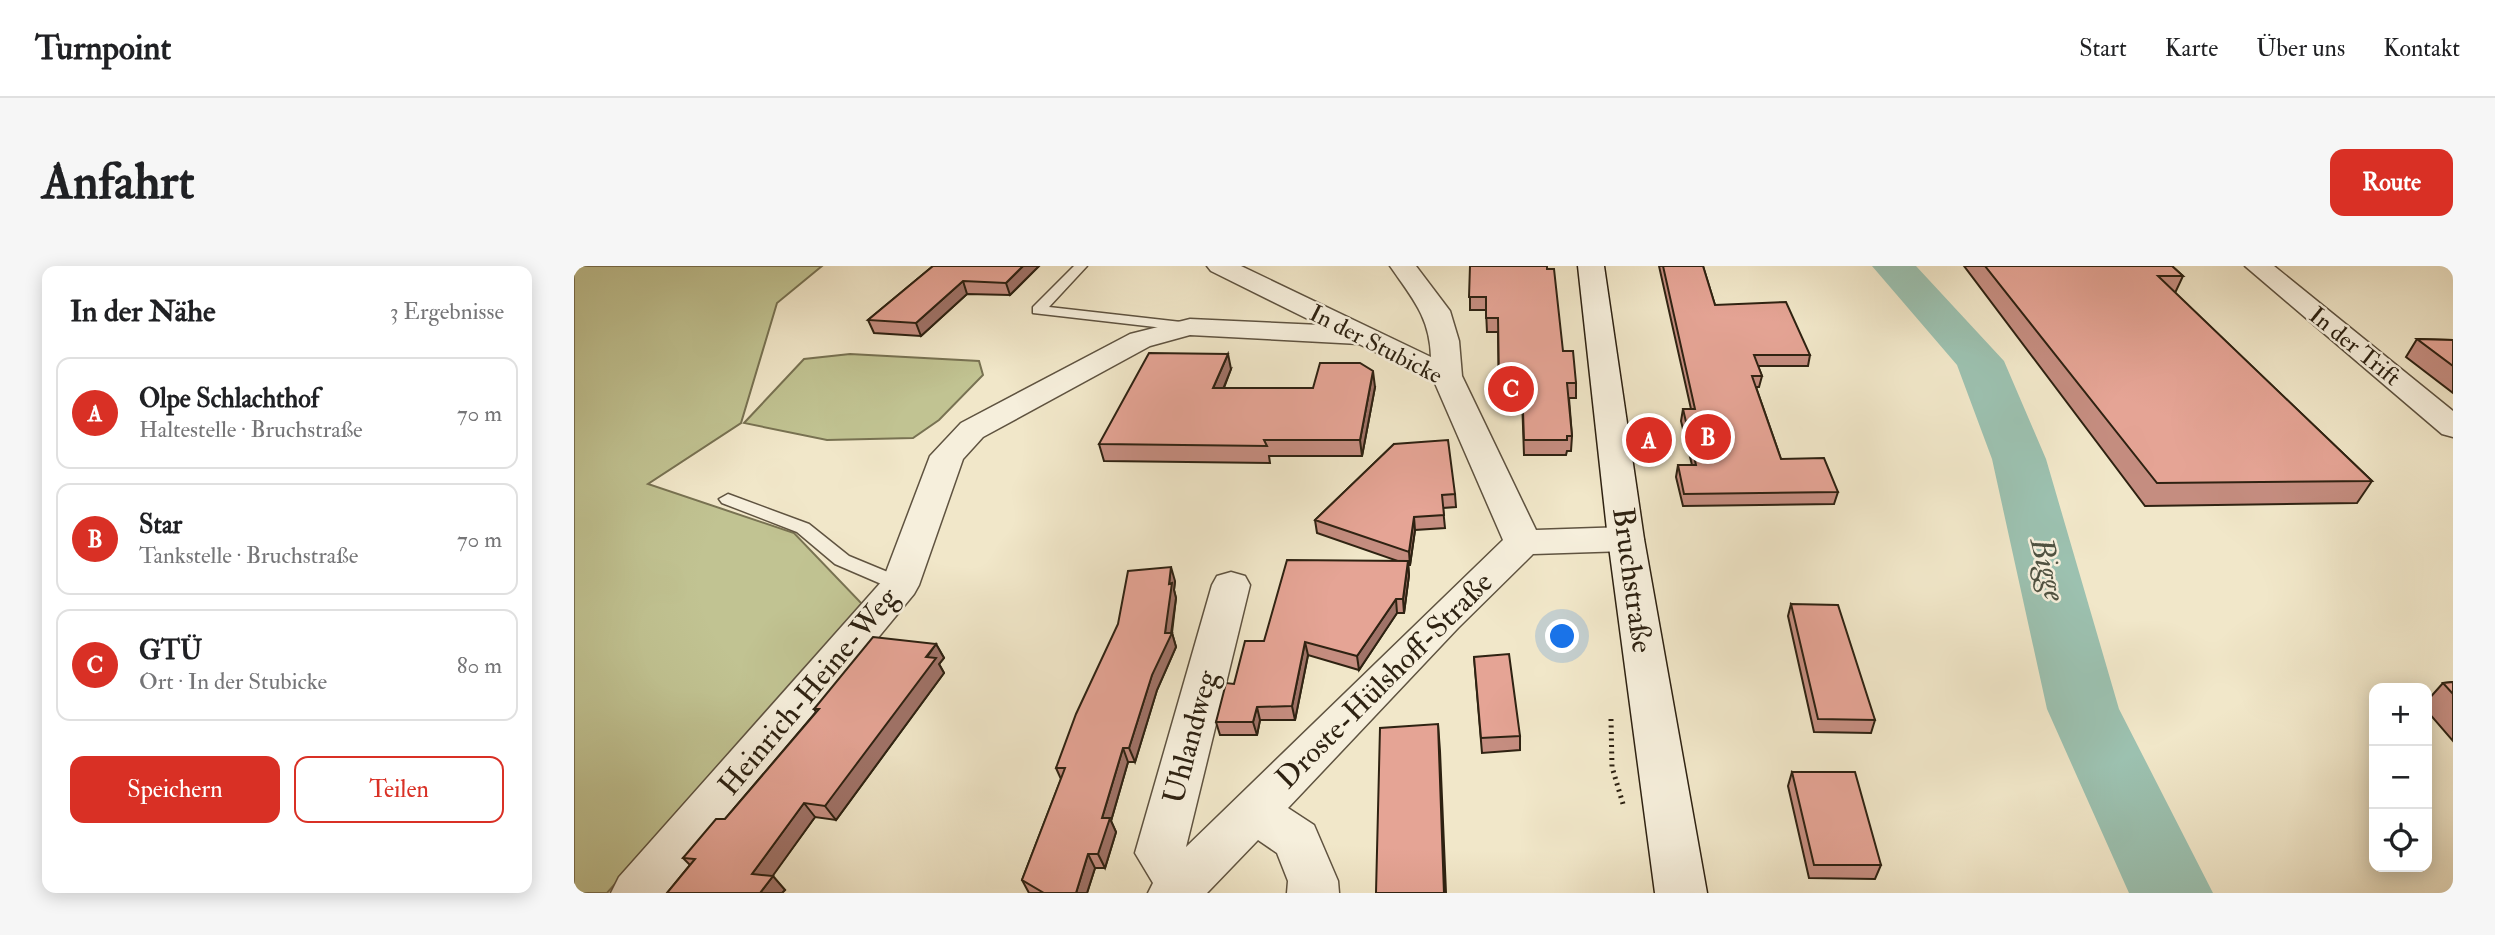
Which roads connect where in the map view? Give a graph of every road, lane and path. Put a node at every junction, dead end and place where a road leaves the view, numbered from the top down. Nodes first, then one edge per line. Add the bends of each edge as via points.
1 (1081, 266) edge
2 (1220, 266) edge
3 (1403, 266) edge
4 (1591, 266) edge
5 (2258, 266) edge
6 (1190, 327) junction
7 (1362, 336) junction
8 (1447, 376) junction
9 (2453, 427) edge
10 (728, 499) dead end
11 (1626, 539) junction
12 (1523, 542) junction
13 (901, 584) junction
14 (1231, 585) dead end
15 (1252, 811) junction
16 (1178, 888) edge
17 (637, 893) edge
18 (1313, 893) edge
19 (1681, 893) edge

1 - 6 lane via 1038,310
2 - 7 street, In der Stubicke
3 - 8 street via 1436,311 1445,341
4 - 11 street, Bruchstraße
5 - 9 street, In der Trift
6 - 7 street, Heinrich-Heine-Weg
6 - 13 street, Heinrich-Heine-Weg via 1140,340 972,430 947,456
7 - 8 street, In der Stubicke
8 - 12 street, In der Stubicke
10 - 13 lane via 803,528 842,559
11 - 12 street
11 - 19 street, Bruchstraße
12 - 15 street, Droste-Hülshoff-Straße
13 - 17 street, Heinrich-Heine-Weg
14 - 16 street, Uhlandweg via 1160,853
15 - 16 street, Droste-Hülshoff-Straße
15 - 18 street via 1297,840

